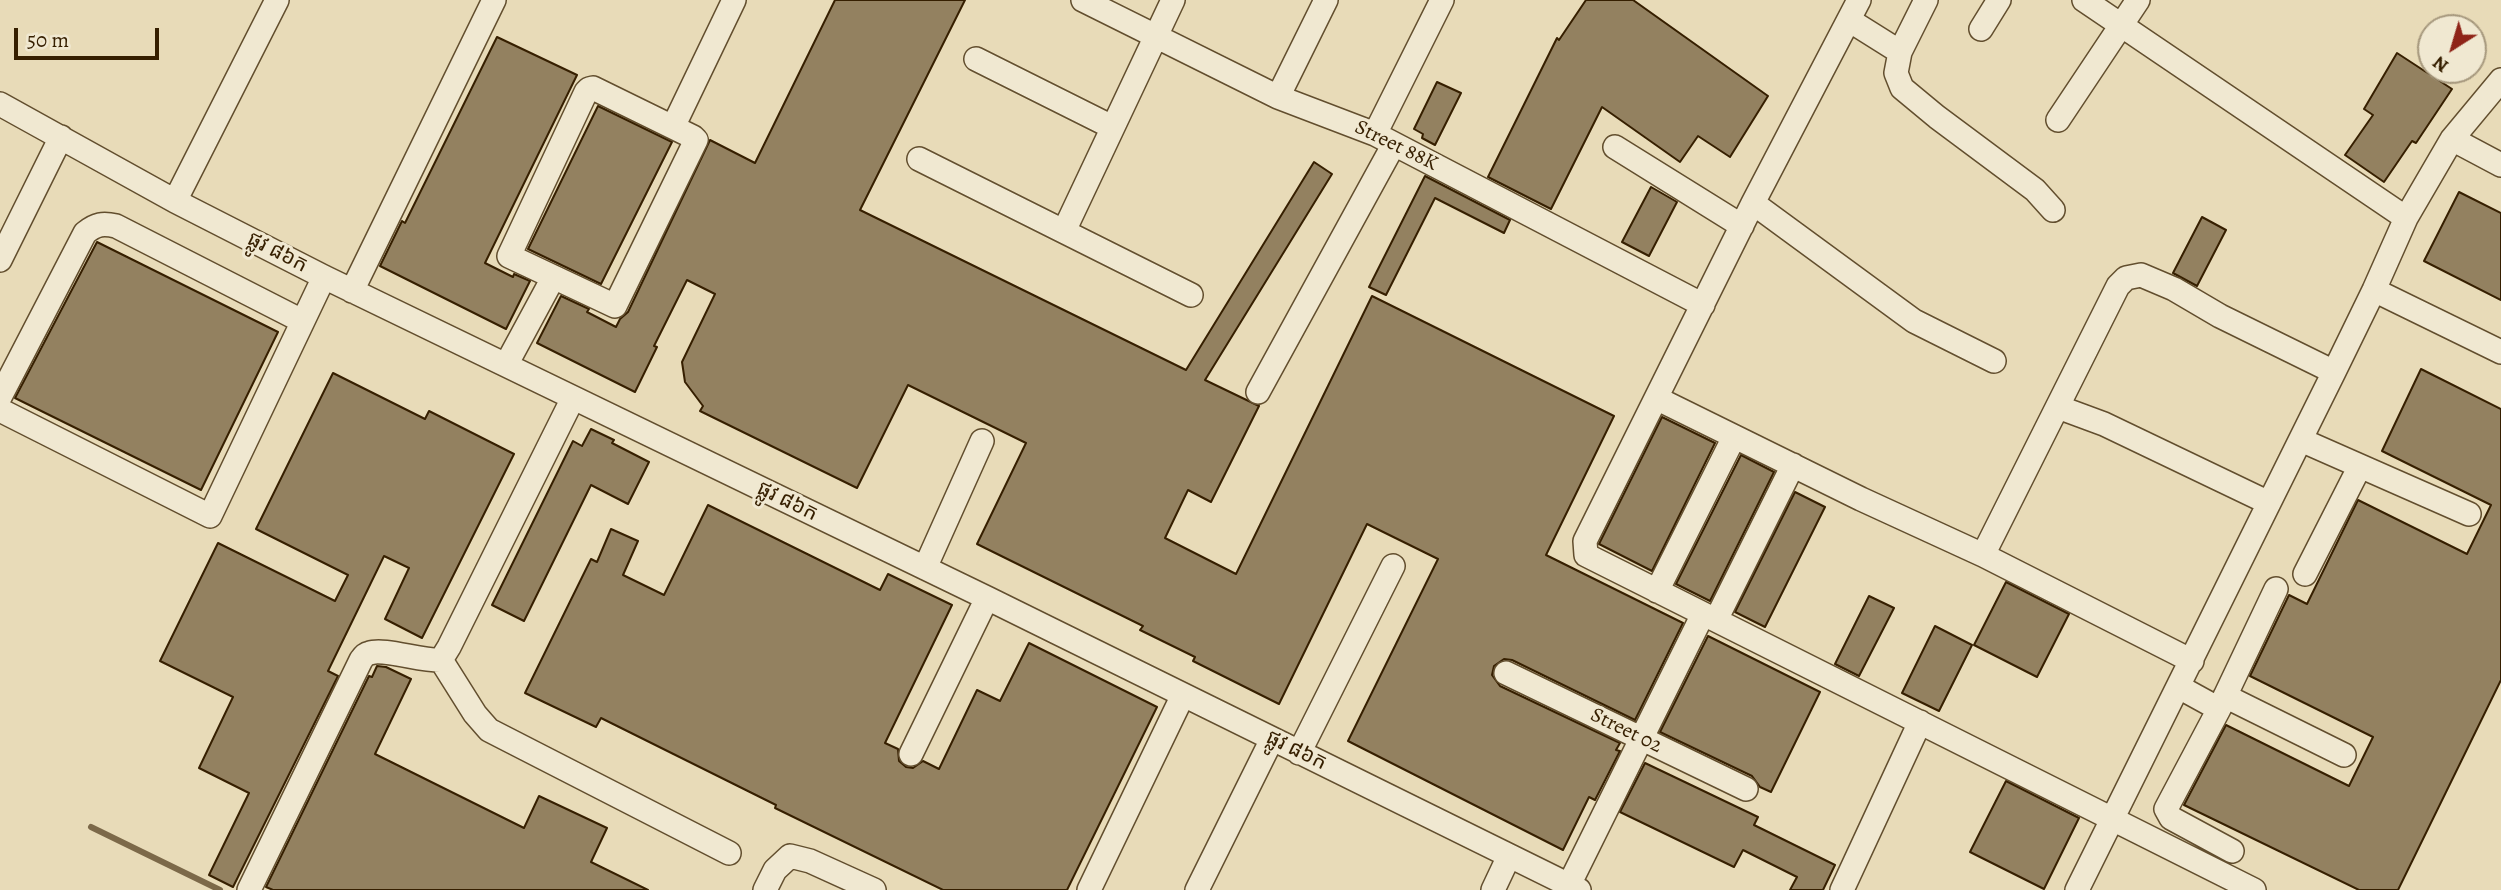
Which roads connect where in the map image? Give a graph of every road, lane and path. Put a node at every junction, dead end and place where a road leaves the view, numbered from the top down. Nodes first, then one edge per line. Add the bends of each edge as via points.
1 (277, 0) edge
2 (494, 0) edge
3 (734, 0) edge
4 (1083, 0) edge
5 (1173, 0) edge
6 (1326, 0) edge
7 (1443, 0) edge
8 (1926, 0) edge
9 (1999, 0) edge
10 (2084, 0) edge
11 (2138, 0) edge
12 (1854, 10) edge
13 (2121, 25) junction
14 (1981, 29) dead end
15 (1156, 36) junction
16 (1900, 52) junction
17 (976, 59) dead end
18 (2501, 80) edge
19 (1278, 97) junction
20 (0, 104) edge
21 (2058, 120) dead end
22 (673, 127) junction
23 (1112, 127) junction
24 (61, 137) junction
25 (1385, 139) junction
26 (2452, 139) junction
27 (1615, 147) dead end
28 (919, 159) dead end
29 (2501, 166) edge
30 (175, 201) junction
31 (1753, 203) junction
32 (2053, 210) dead end
33 (2406, 218) junction
34 (1742, 226) junction
35 (1064, 231) junction
36 (0, 260) edge
37 (324, 277) junction
38 (553, 278) junction
39 (2374, 290) junction
40 (352, 291) junction
41 (1191, 295) dead end
42 (1703, 305) junction
43 (302, 321) junction
44 (2501, 352) edge
45 (1994, 361) dead end
46 (506, 365) junction
47 (2334, 372) junction
48 (1258, 392) dead end
49 (0, 397) edge
50 (573, 398) junction
51 (1658, 399) junction
52 (2058, 407) junction
53 (0, 410) edge
54 (1734, 437) junction
55 (2301, 440) junction
56 (982, 441) dead end
57 (1793, 465) junction
58 (2360, 466) junction
59 (2269, 503) junction
60 (2469, 514) dead end
61 (1983, 555) junction
62 (1393, 566) dead end
63 (925, 568) junction
64 (2305, 574) dead end
65 (2276, 589) dead end
66 (1657, 591) junction
67 (987, 598) junction
68 (1710, 617) junction
69 (441, 660) junction
70 (2192, 661) junction
71 (1506, 673) dead end
72 (2179, 687) junction
73 (1183, 695) junction
74 (2222, 703) junction
75 (1920, 722) junction
76 (1272, 739) junction
77 (1642, 739) junction
78 (1300, 753) junction
79 (911, 754) dead end
80 (2344, 755) dead end
81 (1746, 789) dead end
82 (2113, 818) junction
83 (2232, 851) dead end
84 (729, 853) dead end
85 (1509, 856) junction
86 (1574, 888) edge
87 (248, 890) edge
88 (765, 890) edge
89 (874, 890) edge
90 (1089, 890) edge
91 (1197, 890) edge
92 (1493, 890) edge
93 (1842, 890) edge
94 (2077, 890) edge
95 (2254, 890) edge

1 - 30 street
2 - 40 street
3 - 22 street
4 - 15 street, Street 88K
5 - 15 street
6 - 19 street
7 - 25 street
8 - 16 street
9 - 14 street
10 - 13 street
11 - 13 street
12 - 16 street
12 - 31 street
13 - 21 street
13 - 33 street
15 - 19 street, Street 88K
15 - 23 street
16 - 32 street via 1896,73 1902,88 2035,190
17 - 23 street
18 - 26 street
19 - 25 street, Street 88K
20 - 24 street, ផ្លូវ ៨៦ក
22 - 38 street via 696,140 617,304 611,306
22 - 38 street via 589,89 509,253
23 - 35 street
24 - 30 street, ផ្លូវ ៨៦ក
24 - 36 street
25 - 42 street, Street 88K
25 - 48 street
26 - 29 street
26 - 33 street
27 - 34 street
28 - 35 street
30 - 37 street, ផ្លូវ ៨៦ក
31 - 34 street
31 - 45 street via 1914,321
33 - 39 street
34 - 42 street
35 - 41 street
37 - 40 street, ផ្លូវ ៨៦ក
37 - 43 street
38 - 46 street
39 - 44 street
39 - 47 street
40 - 46 street, ផ្លូវ ៨៦ក
42 - 51 street
43 - 49 street via 106,223 85,233
43 - 53 street via 210,516
46 - 50 street, ផ្លូវ ៨៦ក
47 - 52 street via 2141,275 2126,278 2118,286
47 - 55 street
50 - 63 street, ផ្លូវ ៨៦ក
50 - 69 street
51 - 54 street
51 - 66 street via 1585,541 1586,555
52 - 59 street via 2104,424
52 - 61 street
54 - 57 street
54 - 66 street
55 - 58 street
55 - 59 street
56 - 63 street
57 - 61 street
57 - 68 street
58 - 60 street
58 - 64 street
59 - 70 street
61 - 70 street
62 - 78 street
63 - 67 street, ផ្លូវ ៨៦ក
65 - 74 street
66 - 68 street
67 - 73 street, ផ្លូវ ៨៦ក
67 - 79 street
68 - 75 street
68 - 77 street
69 - 84 street via 489,730
69 - 87 street via 376,652 360,660
70 - 72 street
71 - 77 street, Street 02
72 - 74 street
72 - 82 street
73 - 76 street, ផ្លូវ ៨៦ក
73 - 90 street
74 - 80 street
74 - 83 street via 2166,808 2171,818
75 - 82 street
75 - 93 street
76 - 78 street, ផ្លូវ ៨៦ក
76 - 91 street
77 - 81 street, Street 02
77 - 86 street
78 - 85 street, ផ្លូវ ៨៦ក
82 - 94 street
82 - 95 street
85 - 86 street, ផ្លូវ ៨៦ក
85 - 92 street
88 - 89 street via 775,870 790,856

